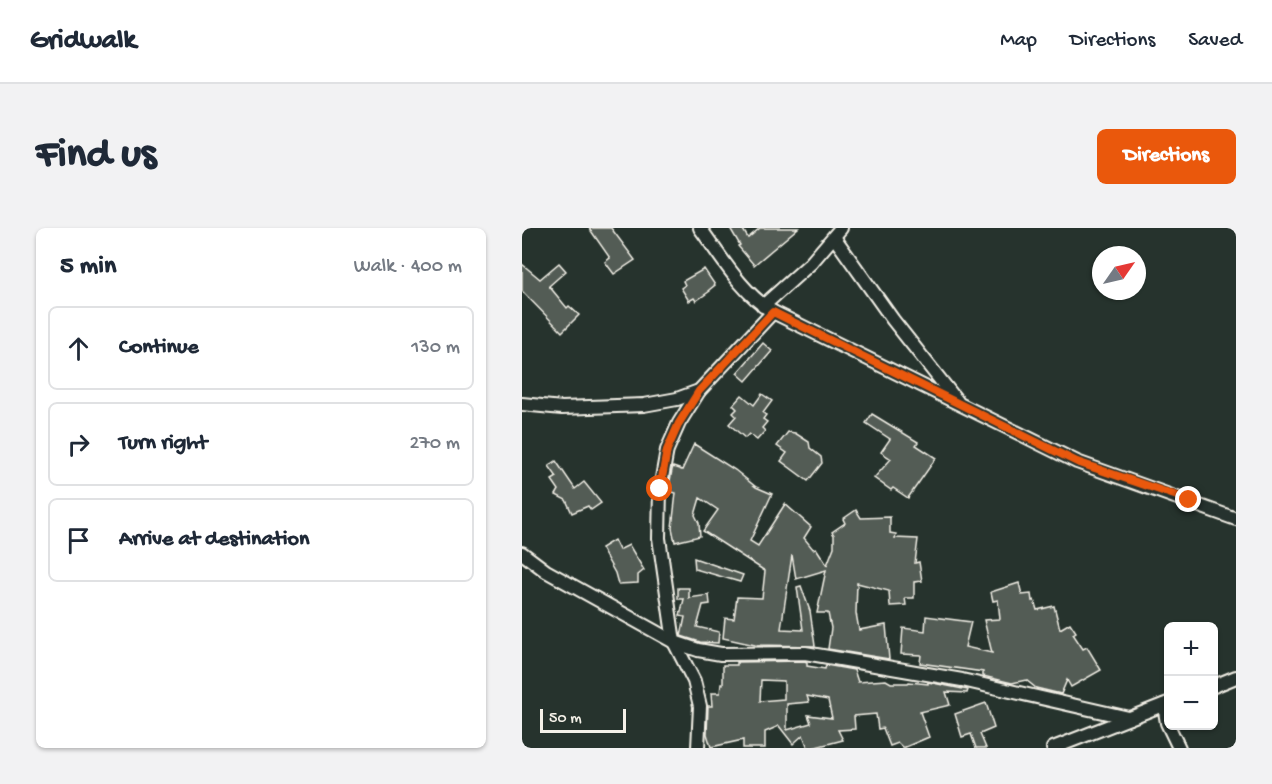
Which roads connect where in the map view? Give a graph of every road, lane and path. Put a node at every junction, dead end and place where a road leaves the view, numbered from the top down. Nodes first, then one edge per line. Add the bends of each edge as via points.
1 (700, 228) edge
2 (837, 232) edge
3 (768, 309) junction
4 (699, 391) junction
5 (959, 403) junction
6 (522, 404) edge
7 (1236, 519) edge
8 (522, 553) edge
9 (675, 642) junction
10 (1236, 679) edge
11 (1218, 684) edge
12 (1164, 705) edge
13 (1129, 718) junction
14 (1170, 730) edge
15 (698, 748) edge
16 (1053, 748) edge
17 (1179, 748) edge

1 - 3 street via 741,285
2 - 3 street
2 - 5 street via 893,320
3 - 4 street
3 - 5 street
4 - 6 street via 644,405 562,408
4 - 9 street via 667,450 660,489 659,538
5 - 7 street via 1077,462
8 - 9 street via 546,572
9 - 13 street via 721,654 805,653 962,680
9 - 15 street via 694,681 700,706
10 - 11 street
12 - 13 street
13 - 16 street
14 - 17 street

